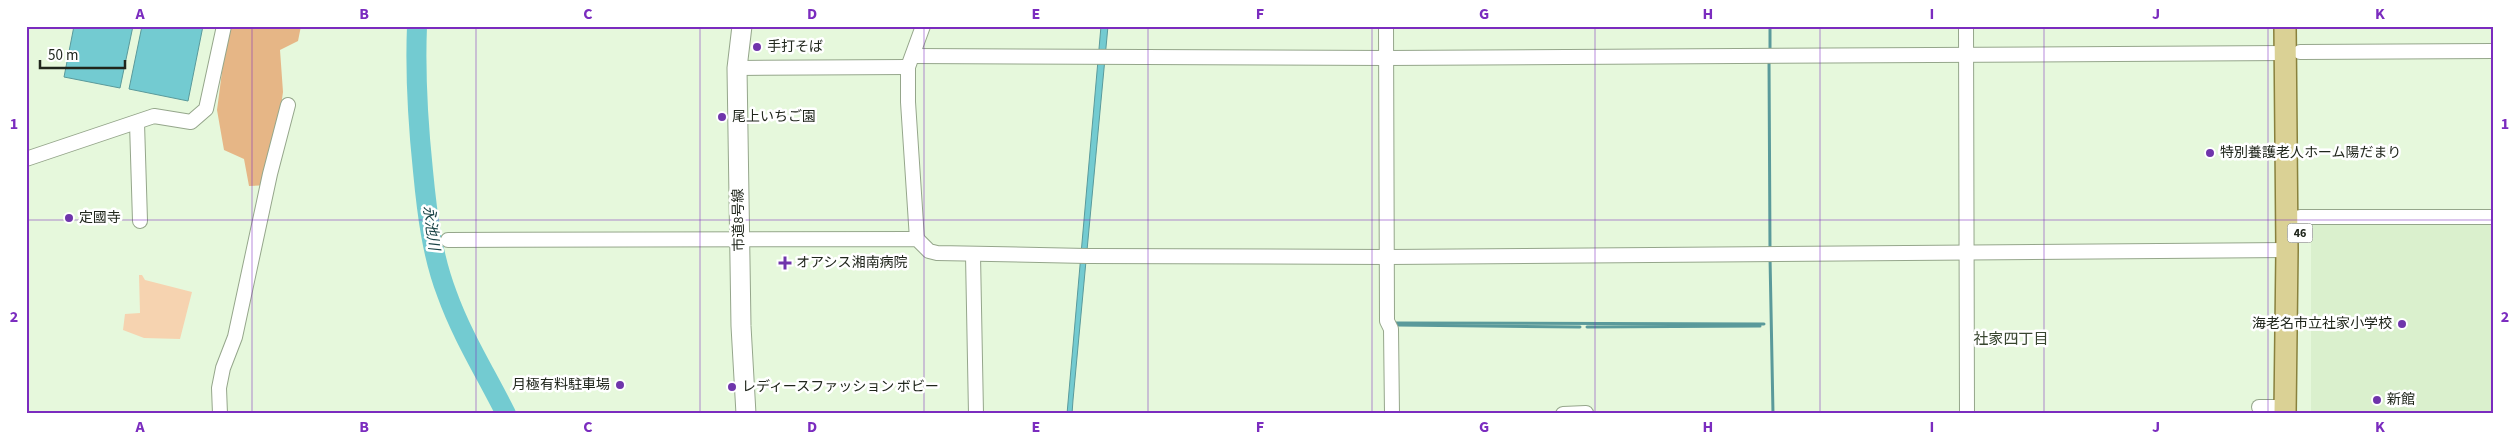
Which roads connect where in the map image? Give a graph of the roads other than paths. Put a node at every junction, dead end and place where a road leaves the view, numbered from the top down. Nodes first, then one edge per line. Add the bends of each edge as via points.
1 (224, 26) edge
2 (742, 26) edge
3 (923, 26) edge
4 (1386, 26) edge
5 (1966, 26) edge
6 (2285, 26) edge
7 (2300, 26) edge
8 (2493, 51) edge
9 (2293, 52) junction
10 (1966, 54) junction
11 (1386, 58) junction
12 (910, 62) junction
13 (737, 68) junction
14 (288, 105) dead end
15 (137, 123) junction
16 (26, 159) edge
17 (2300, 218) junction
18 (2493, 218) edge
19 (140, 220) dead end
20 (916, 239) junction
21 (448, 240) dead end
22 (740, 240) junction
23 (2287, 250) junction
24 (1966, 252) junction
25 (973, 255) junction
26 (1388, 257) junction
27 (2259, 407) dead end
28 (2290, 412) edge
29 (1586, 413) edge
30 (220, 414) edge
31 (746, 414) edge
32 (976, 414) edge
33 (1392, 414) edge
34 (1563, 414) edge
35 (1967, 414) edge

1 - 15 street via 206,109 192,122 154,116
2 - 13 street, 市道8号線
3 - 12 street
4 - 11 street
5 - 10 street
6 - 9 main road, 46
7 - 9 main road, 46
8 - 9 street
9 - 10 street
9 - 17 main road, 46
9 - 23 main road, 46
10 - 11 street
10 - 24 street
11 - 12 street via 1103,56
11 - 26 street
12 - 13 street
12 - 20 street via 908,102
13 - 22 street, 市道8号線
14 - 30 street via 235,337 223,368 219,388
15 - 16 street
15 - 19 street
17 - 18 street
17 - 28 main road, 46
20 - 22 street
20 - 25 street via 929,251
21 - 22 street
22 - 31 street, 市道8号線
23 - 24 street
23 - 28 main road, 46
24 - 26 street
24 - 35 street
25 - 26 street
25 - 32 street
26 - 33 street via 1387,321 1391,329
27 - 28 street
29 - 34 street

